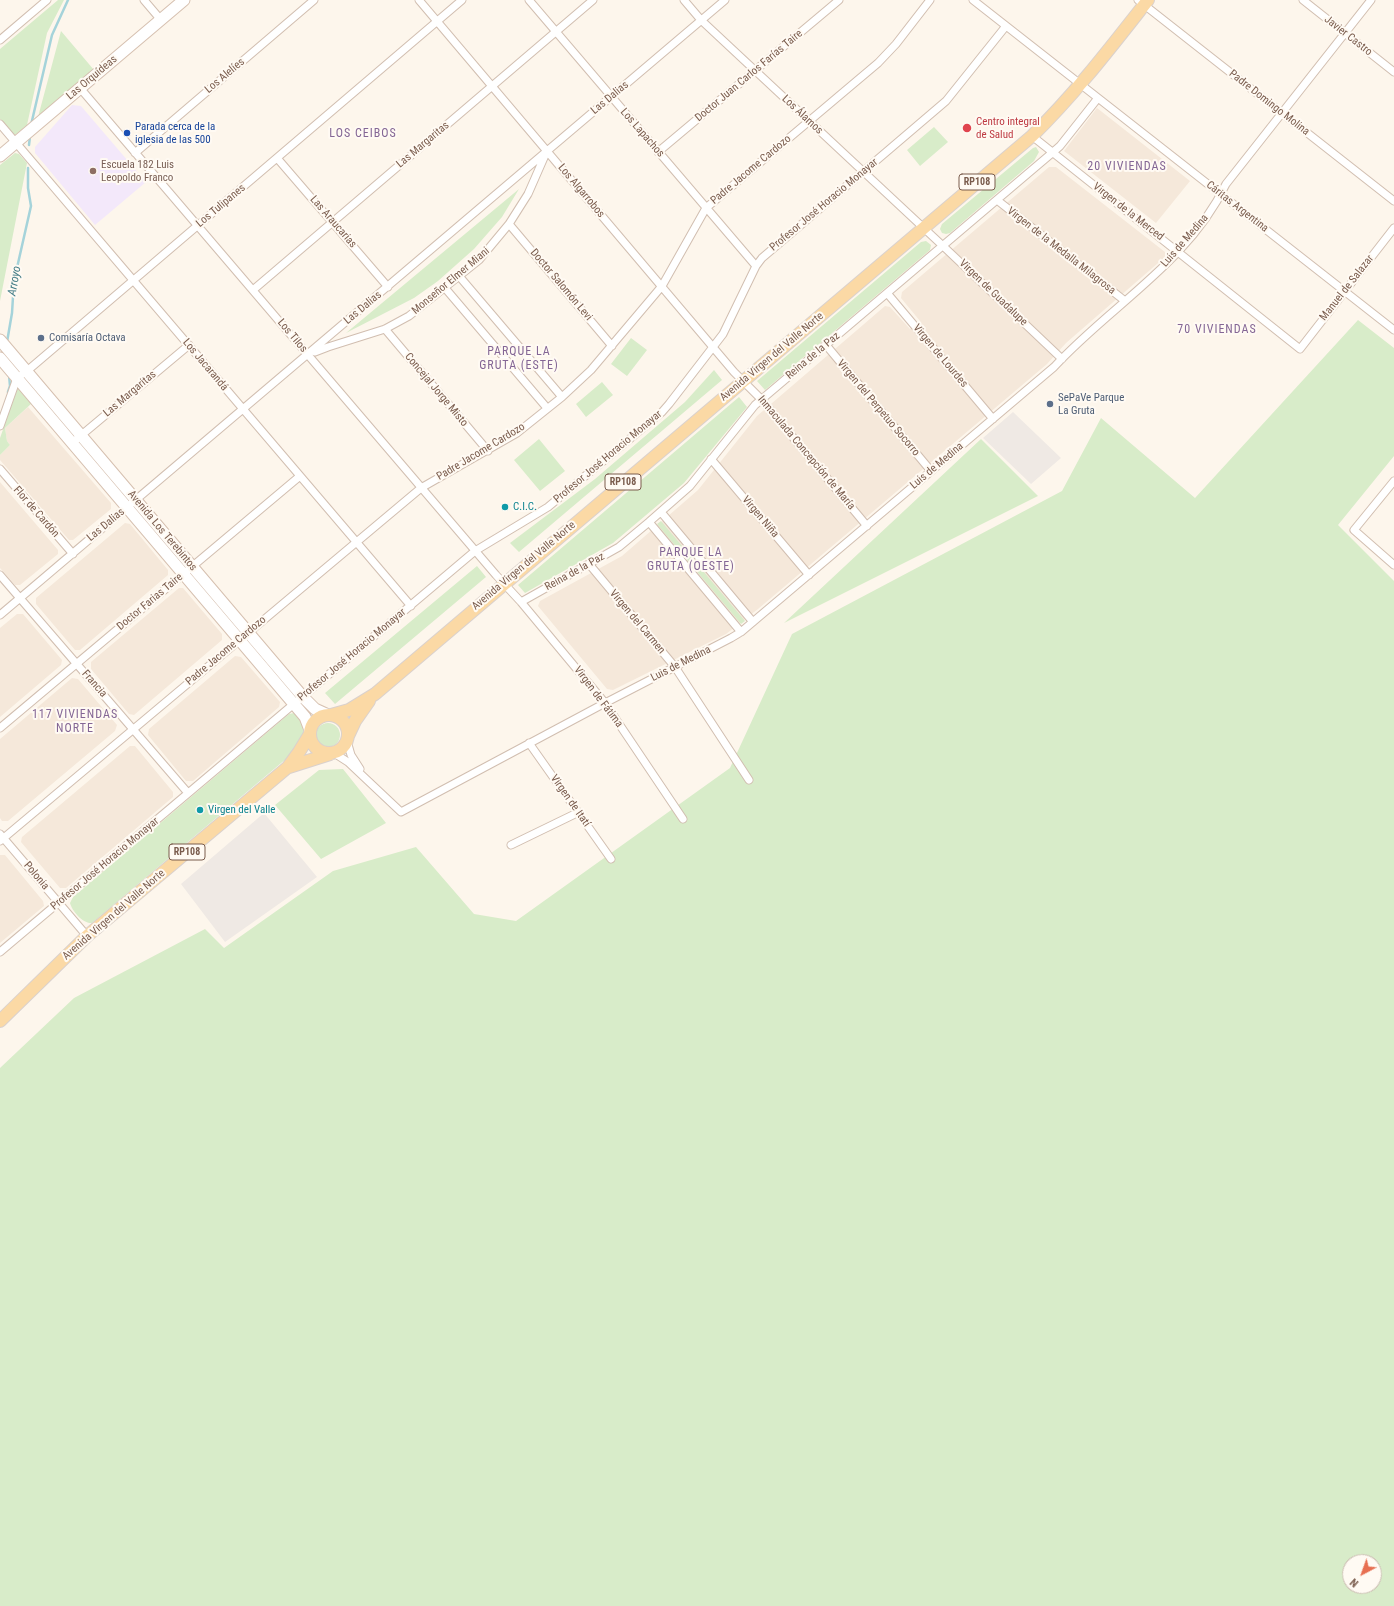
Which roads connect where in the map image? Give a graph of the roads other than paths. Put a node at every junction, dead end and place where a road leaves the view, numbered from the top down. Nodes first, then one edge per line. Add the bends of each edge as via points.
1 (47, 0) edge
2 (144, 0) edge
3 (184, 0) edge
4 (314, 0) edge
5 (419, 0) edge
6 (462, 0) edge
7 (529, 0) edge
8 (593, 0) edge
9 (684, 0) edge
10 (725, 0) edge
11 (839, 0) edge
12 (930, 0) edge
13 (973, 0) edge
14 (1303, 0) edge
15 (1371, 0) edge
16 (1144, 2) edge
17 (160, 20) junction
18 (701, 20) junction
19 (437, 22) junction
20 (1006, 26) junction
21 (556, 32) junction
22 (1345, 33) junction
23 (0, 40) edge
24 (755, 71) junction
25 (1394, 72) edge
26 (1081, 84) junction
27 (492, 86) junction
28 (80, 88) junction
29 (611, 97) junction
30 (1098, 98) junction
31 (1282, 113) junction
32 (809, 121) junction
33 (0, 124) edge
34 (1032, 136) junction
35 (16, 142) junction
36 (547, 151) junction
37 (135, 152) junction
38 (658, 152) junction
39 (1052, 153) junction
40 (0, 156) edge
41 (277, 158) junction
42 (863, 172) junction
43 (1221, 194) junction
44 (997, 200) junction
45 (1394, 201) edge
46 (706, 208) junction
47 (332, 222) junction
48 (509, 224) junction
49 (198, 226) junction
50 (923, 228) junction
51 (1394, 228) edge
52 (943, 246) junction
53 (1179, 252) junction
54 (756, 266) junction
55 (459, 276) junction
56 (134, 280) junction
57 (662, 286) junction
58 (388, 287) junction
59 (445, 288) junction
60 (252, 290) junction
61 (1344, 291) junction
62 (887, 293) junction
63 (1125, 301) junction
64 (385, 329) junction
65 (1394, 330) edge
66 (0, 340) edge
67 (189, 345) junction
68 (826, 345) junction
69 (612, 346) junction
70 (714, 347) junction
71 (1300, 349) joint
72 (308, 355) junction
73 (0, 358) edge
74 (1062, 359) junction
75 (27, 371) junction
76 (17, 378) junction
77 (743, 381) junction
78 (562, 397) junction
79 (761, 399) junction
80 (548, 408) junction
81 (244, 410) junction
82 (993, 419) junction
83 (0, 426) edge
84 (81, 435) junction
85 (72, 443) junction
86 (488, 450) junction
87 (712, 459) junction
88 (0, 470) edge
89 (931, 471) junction
90 (300, 476) junction
91 (1394, 481) edge
92 (421, 488) junction
93 (136, 500) junction
94 (127, 507) junction
95 (661, 512) junction
96 (649, 522) junction
97 (867, 526) junction
98 (356, 542) junction
99 (475, 551) junction
100 (72, 554) junction
101 (589, 564) junction
102 (1394, 565) edge
103 (188, 570) junction
104 (0, 575) edge
105 (809, 575) junction
106 (504, 584) junction
107 (20, 598) junction
108 (521, 602) junction
109 (411, 606) junction
110 (0, 615) edge
111 (753, 622) junction
112 (741, 632) junction
113 (244, 636) junction
114 (77, 664) junction
115 (675, 667) junction
116 (375, 694) junction
117 (298, 700) junction
118 (605, 703) junction
119 (330, 715) junction
120 (0, 728) edge
121 (133, 729) junction
122 (310, 732) junction
123 (348, 739) junction
124 (529, 743) junction
125 (332, 753) junction
126 (288, 767) junction
127 (749, 780) dead end
128 (368, 781) junction
129 (188, 793) junction
130 (579, 812) junction
131 (683, 819) dead end
132 (1, 838) edge
133 (510, 844) dead end
134 (611, 858) dead end
135 (58, 903) junction
136 (87, 936) junction
137 (0, 952) edge
138 (0, 1021) edge

1 - 23 street
2 - 17 street
3 - 17 main road, Las Orquídeas
4 - 37 street, Los Alelíes
5 - 19 street, Los Algarrobos
6 - 19 street, Los Tulipanes
7 - 21 street, Los Lapachos
8 - 21 street, Las Margaritas
9 - 18 street, Los Álamos
10 - 18 street, Las Dalias
11 - 24 street, Doctor Juan Carlos Farías Taire
12 - 32 street, Padre Jacome Cardozo via 878,63
13 - 20 street, Cáritas Argentina
14 - 22 street, Javier Castro
15 - 22 street, Luis de Medina
16 - 26 main road, Avenida Virgen del Valle Norte / RP108
16 - 31 street, Padre Domingo Molina
17 - 28 main road, Las Orquídeas
18 - 24 street, Los Álamos
18 - 29 street, Las Dalias
19 - 27 street, Los Algarrobos
19 - 41 street, Los Tulipanes
20 - 26 street, Cáritas Argentina
20 - 42 street, Profesor José Horacio Monayar via 946,101
21 - 27 street, Las Margaritas
21 - 29 street, Los Lapachos
22 - 25 street, Javier Castro
22 - 31 street, Luis de Medina
24 - 32 street, Los Álamos
24 - 38 street, Doctor Juan Carlos Farías Taire
26 - 30 street, Cáritas Argentina
26 - 34 main road, Avenida Virgen del Valle Norte / RP108
27 - 36 street, Los Algarrobos
27 - 47 street, Las Margaritas
28 - 35 main road, Las Orquídeas
28 - 37 street, Los Tilos
29 - 36 street, Las Dalias
29 - 38 street, Los Lapachos
30 - 39 street, Reina de la Paz
30 - 43 street, Cáritas Argentina
31 - 43 street, Luis de Medina via 1226,184
31 - 45 street, Padre Domingo Molina
32 - 42 street, Los Álamos
32 - 46 street, Padre Jacome Cardozo
33 - 35 street, Los Jacarandá
34 - 39 street, Virgen de la Merced
34 - 50 main road, Avenida Virgen del Valle Norte / RP108
35 - 40 main road, Las Orquídeas
35 - 56 street, Los Jacarandá
36 - 48 street, Monseñor Elmer Miani via 528,194
36 - 57 street, Los Algarrobos
36 - 58 street, Las Dalias
37 - 49 street, Los Tilos
38 - 46 street, Los Lapachos
39 - 44 street, Reina de la Paz
39 - 53 street, Virgen de la Merced
41 - 47 street, Las Araucarias
41 - 49 street, Los Tulipanes
42 - 50 street, Los Álamos
42 - 54 street, Profesor José Horacio Monayar via 762,258
43 - 53 street, Luis de Medina via 1216,205
43 - 61 street, Cáritas Argentina
44 - 52 street, Reina de la Paz
44 - 63 street, Virgen de la Medalla Milagrosa
46 - 54 street, Los Lapachos
46 - 57 street, Padre Jacome Cardozo
47 - 58 street, Las Araucarias
47 - 60 street, Las Margaritas
48 - 55 street, Monseñor Elmer Miani via 479,260
48 - 69 street, Doctor Salomón Levi
49 - 56 street, Los Tulipanes
49 - 60 street, Los Tilos
50 - 52 street, Virgen de Guadalupe
50 - 77 main road, Avenida Virgen del Valle Norte / RP108
51 - 61 street, Manuel de Salazar
52 - 62 street, Reina de la Paz
52 - 74 street, Virgen de Guadalupe
53 - 63 street, Luis de Medina
53 - 71 street, Virgen de la Merced
54 - 70 street, Profesor José Horacio Monayar via 723,334
55 - 59 street, Monseñor Elmer Miani
55 - 78 street
56 - 67 street, Los Jacarandá
56 - 75 street, Los Tulipanes
57 - 69 street, Padre Jacome Cardozo
57 - 70 street, Los Algarrobos
58 - 72 street, Las Dalias
59 - 64 street, Monseñor Elmer Miani via 409,316
59 - 80 street
60 - 72 street, Los Tilos
61 - 65 street, Cáritas Argentina
61 - 71 street, Manuel de Salazar
62 - 68 street, Reina de la Paz
62 - 82 street, Virgen de Lourdes
63 - 74 street, Luis de Medina
64 - 72 street, Monseñor Elmer Miani via 328,346
64 - 86 street, Concejal Jorge Misto
66 - 75 main road, Avenida Los Terebintos
67 - 81 street, Los Jacarandá
67 - 84 street, Las Margaritas
68 - 79 street, Reina de la Paz
68 - 89 street, Virgen del Perpetuo Socorro
69 - 78 street, Padre Jacome Cardozo
70 - 77 street, Los Algarrobos
70 - 99 street, Profesor José Horacio Monayar via 662,412 548,507
72 - 81 street, Las Dalias
72 - 92 street, Los Tilos
73 - 76 main road, Avenida Los Terebintos
74 - 82 street, Luis de Medina
75 - 76 street, Los Tulipanes
75 - 84 main road, Avenida Los Terebintos
76 - 83 street
76 - 85 main road, Avenida Los Terebintos
77 - 79 street, Inmaculada Concepción de María
77 - 106 main road, Avenida Virgen del Valle Norte / RP108
78 - 80 street, Padre Jacome Cardozo
79 - 87 street, Reina de la Paz
79 - 97 street, Inmaculada Concepción de María
80 - 86 street, Padre Jacome Cardozo via 517,433
81 - 90 street, Los Jacarandá
81 - 93 street, Las Dalias
82 - 89 street, Luis de Medina
84 - 85 street, Las Margaritas
84 - 93 main road, Avenida Los Terebintos
85 - 94 main road, Avenida Los Terebintos
86 - 92 street, Padre Jacome Cardozo
87 - 95 street, Reina de la Paz via 690,486
87 - 105 street, Virgen Niña
88 - 100 street, Flor de Cardón
89 - 97 street, Luis de Medina
90 - 98 street, Los Jacarandá
90 - 103 street, Doctor Farias Taire
91 - 102 street via 1354,530
92 - 98 street, Padre Jacome Cardozo
92 - 99 street, Los Tilos
93 - 94 street, Las Dalias
93 - 103 main road, Avenida Los Terebintos
94 - 100 street, Las Dalias
94 - 103 main road, Avenida Los Terebintos
95 - 96 street, Reina de la Paz
95 - 111 street
96 - 101 street, Reina de la Paz via 619,547
96 - 112 street
97 - 105 street, Luis de Medina
98 - 109 street, Los Jacarandá
98 - 113 street, Padre Jacome Cardozo
99 - 106 street, Los Tilos
99 - 109 street, Profesor José Horacio Monayar
100 - 107 street, Las Dalias
101 - 108 street, Reina de la Paz
101 - 115 street, Virgen del Carmen
103 - 113 main road, Avenida Los Terebintos
103 - 114 street, Doctor Farias Taire
104 - 107 street, Francia
105 - 111 street, Luis de Medina
106 - 108 street, Virgen de Fátima
106 - 116 main road, Avenida Virgen del Valle Norte / RP108
107 - 110 street, Las Dalias
107 - 114 street, Francia
108 - 118 street, Virgen de Fátima
109 - 117 street, Profesor José Horacio Monayar
111 - 112 street, Luis de Medina
112 - 115 street, Luis de Medina
113 - 117 main road, Avenida Los Terebintos
113 - 121 street, Padre Jacome Cardozo
114 - 120 street, Doctor Farias Taire
114 - 121 street, Francia
115 - 118 street, Luis de Medina
115 - 127 street, Virgen del Carmen
116 - 119 main road, Avenida Virgen del Valle Norte / RP108 via 349,710
116 - 123 main road, Avenida Virgen del Valle Norte / RP108 via 355,721
117 - 119 main road, Avenida Los Terebintos
117 - 122 main road, Avenida Los Terebintos via 309,723
117 - 129 street, Profesor José Horacio Monayar
118 - 124 street, Luis de Medina
118 - 131 street, Virgen de Fátima
119 - 122 main road, RP108 via 317,719
119 - 123 main road via 342,720 348,730
121 - 129 street, Francia
121 - 132 street, Padre Jacome Cardozo
122 - 125 main road via 314,746 324,753
122 - 126 main road, Avenida Virgen del Valle Norte / RP108
123 - 125 main road, RP108 via 342,749
123 - 128 street via 351,755
124 - 128 street, Luis de Medina via 401,812
124 - 130 street, Virgen de Itatí
125 - 126 main road, Avenida Virgen del Valle Norte / RP108
125 - 128 street via 348,762
126 - 136 main road, Avenida Virgen del Valle Norte / RP108
129 - 135 street, Profesor José Horacio Monayar
130 - 133 street
130 - 134 street, Virgen de Itatí
132 - 135 street, Polonia
135 - 136 street, Polonia
135 - 137 street, Profesor José Horacio Monayar
136 - 138 main road, Avenida Virgen del Valle Norte / RP108

